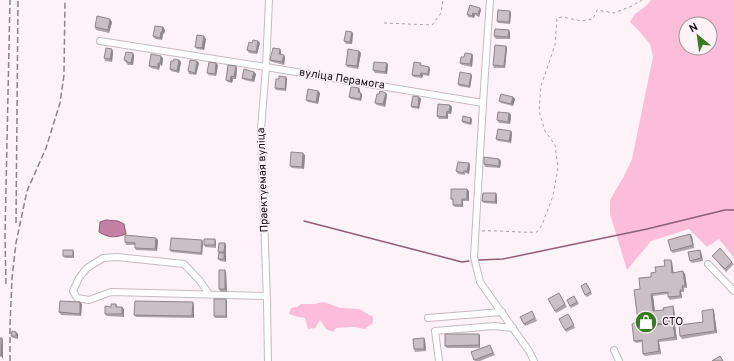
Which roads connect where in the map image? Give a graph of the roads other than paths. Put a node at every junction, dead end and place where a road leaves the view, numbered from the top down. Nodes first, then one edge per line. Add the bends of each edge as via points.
1 (269, 0) edge
2 (490, 0) edge
3 (100, 41) dead end
4 (266, 67) junction
5 (483, 103) junction
6 (708, 264) dead end
7 (734, 291) edge
8 (209, 294) junction
9 (266, 296) junction
10 (502, 312) junction
11 (428, 318) dead end
12 (513, 328) junction
13 (614, 350) dead end
14 (268, 361) edge
15 (439, 361) edge
16 (534, 361) edge
17 (619, 361) edge

1 - 4 street, Праектуемая вуліца
2 - 5 street
3 - 4 street, вуліца Перамога
4 - 5 street, вуліца Перамога
4 - 9 street, Праектуемая вуліца via 260,129
5 - 10 street via 474,256 480,282
6 - 7 street
8 - 8 street via 111,292 89,300 77,298 73,291 87,268 103,258 117,257 184,264
8 - 9 street
9 - 14 street, Праектуемая вуліца
10 - 11 street
10 - 12 street
12 - 15 street via 494,326 435,331
12 - 16 street
13 - 17 street

